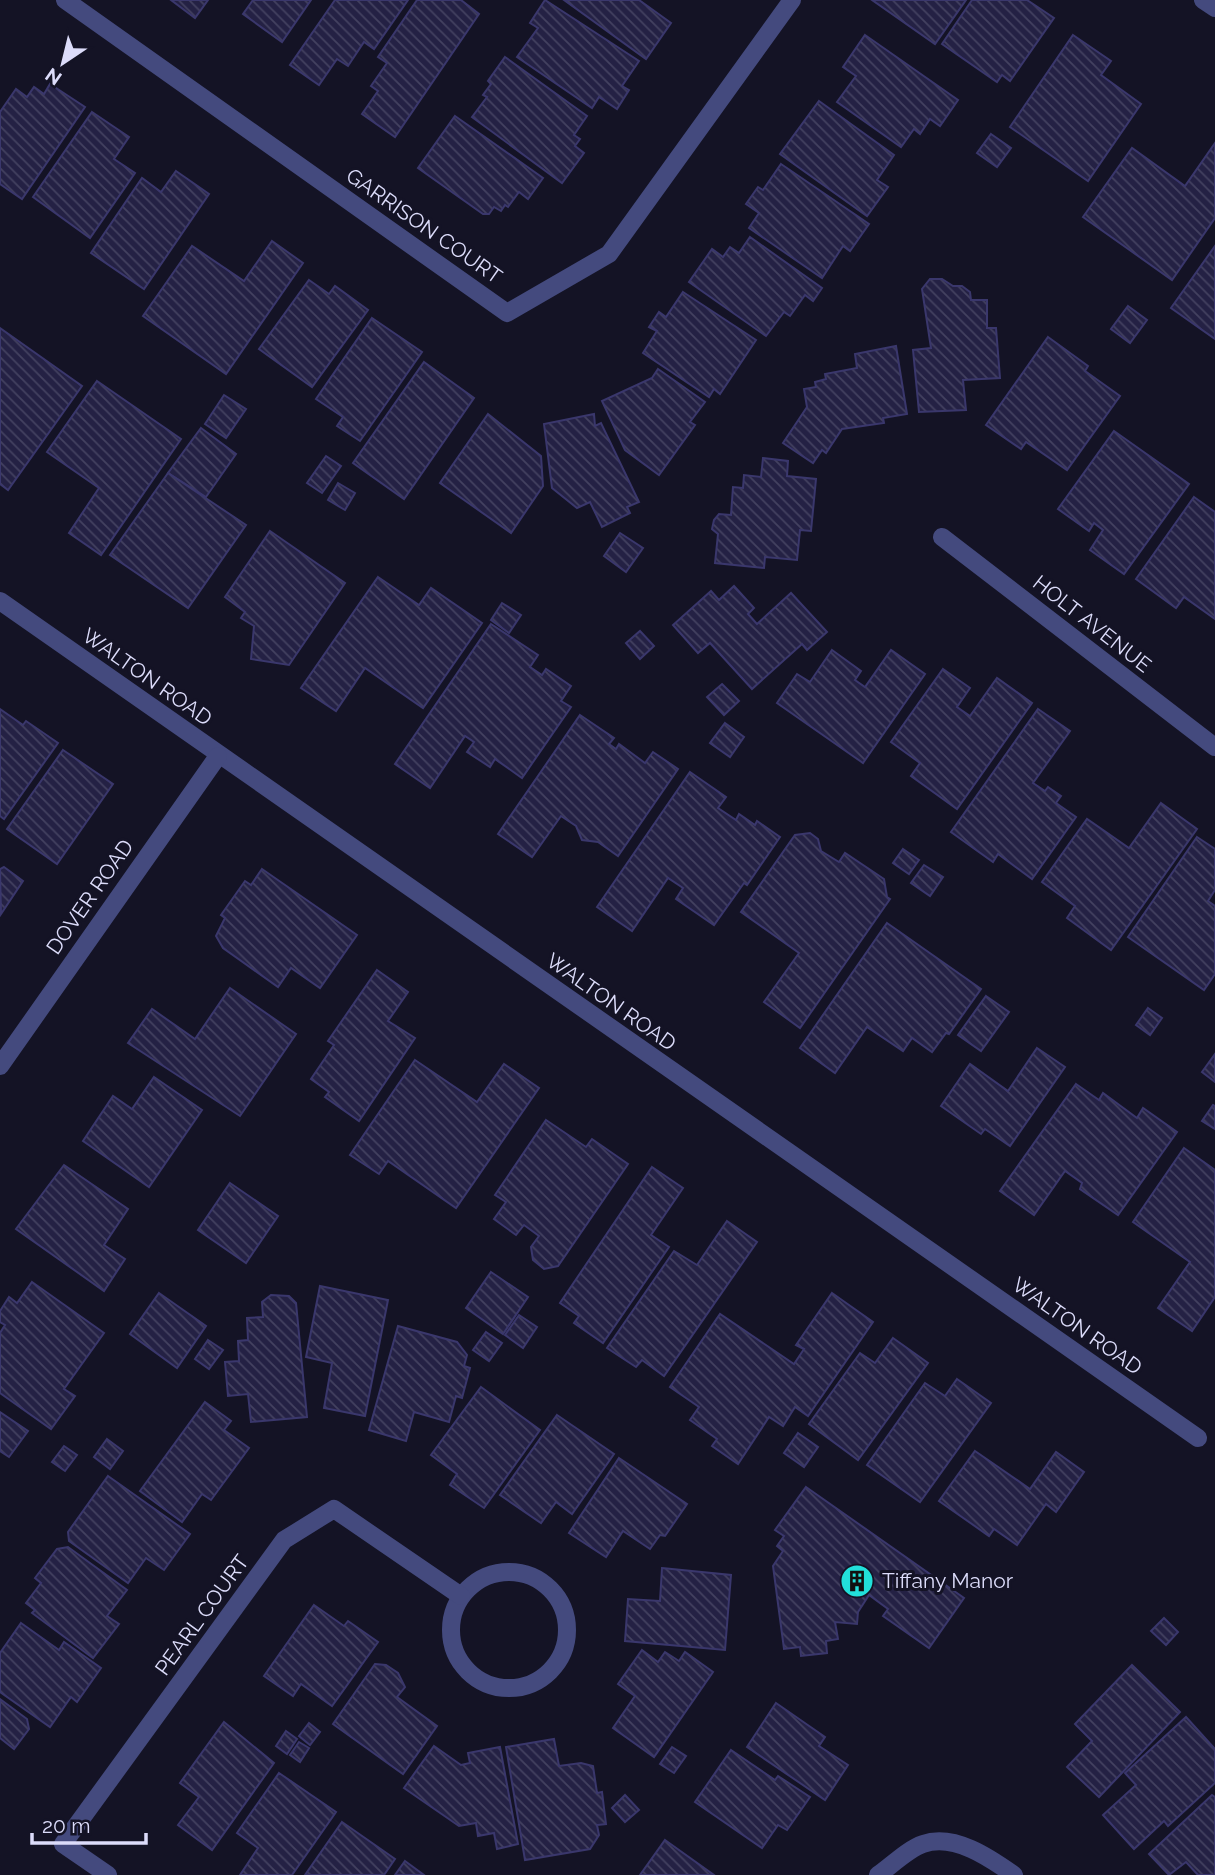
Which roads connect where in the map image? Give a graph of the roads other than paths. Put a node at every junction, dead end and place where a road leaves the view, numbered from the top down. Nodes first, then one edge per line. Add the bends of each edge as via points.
1 (65, 0) edge
2 (792, 0) edge
3 (1203, 0) edge
4 (1215, 8) edge
5 (942, 537) dead end
6 (0, 601) edge
7 (1215, 747) edge
8 (218, 755) junction
9 (0, 1066) edge
10 (1198, 1438) dead end
11 (461, 1596) junction
12 (108, 1875) edge
13 (878, 1875) edge
14 (1014, 1875) edge

1 - 2 street, GARRISON COURT via 507,313 609,254
3 - 4 street
5 - 7 street, HOLT AVENUE
6 - 8 street, WALTON ROAD
8 - 9 street, DOVER ROAD
8 - 10 street, WALTON ROAD
11 - 11 street via 451,1621 453,1648 475,1677 500,1687 525,1686 554,1667 567,1635 565,1616 545,1584 510,1571 474,1582
11 - 12 street, PEARL COURT via 334,1509 284,1540 63,1844
13 - 14 street via 924,1844 957,1844 984,1854

